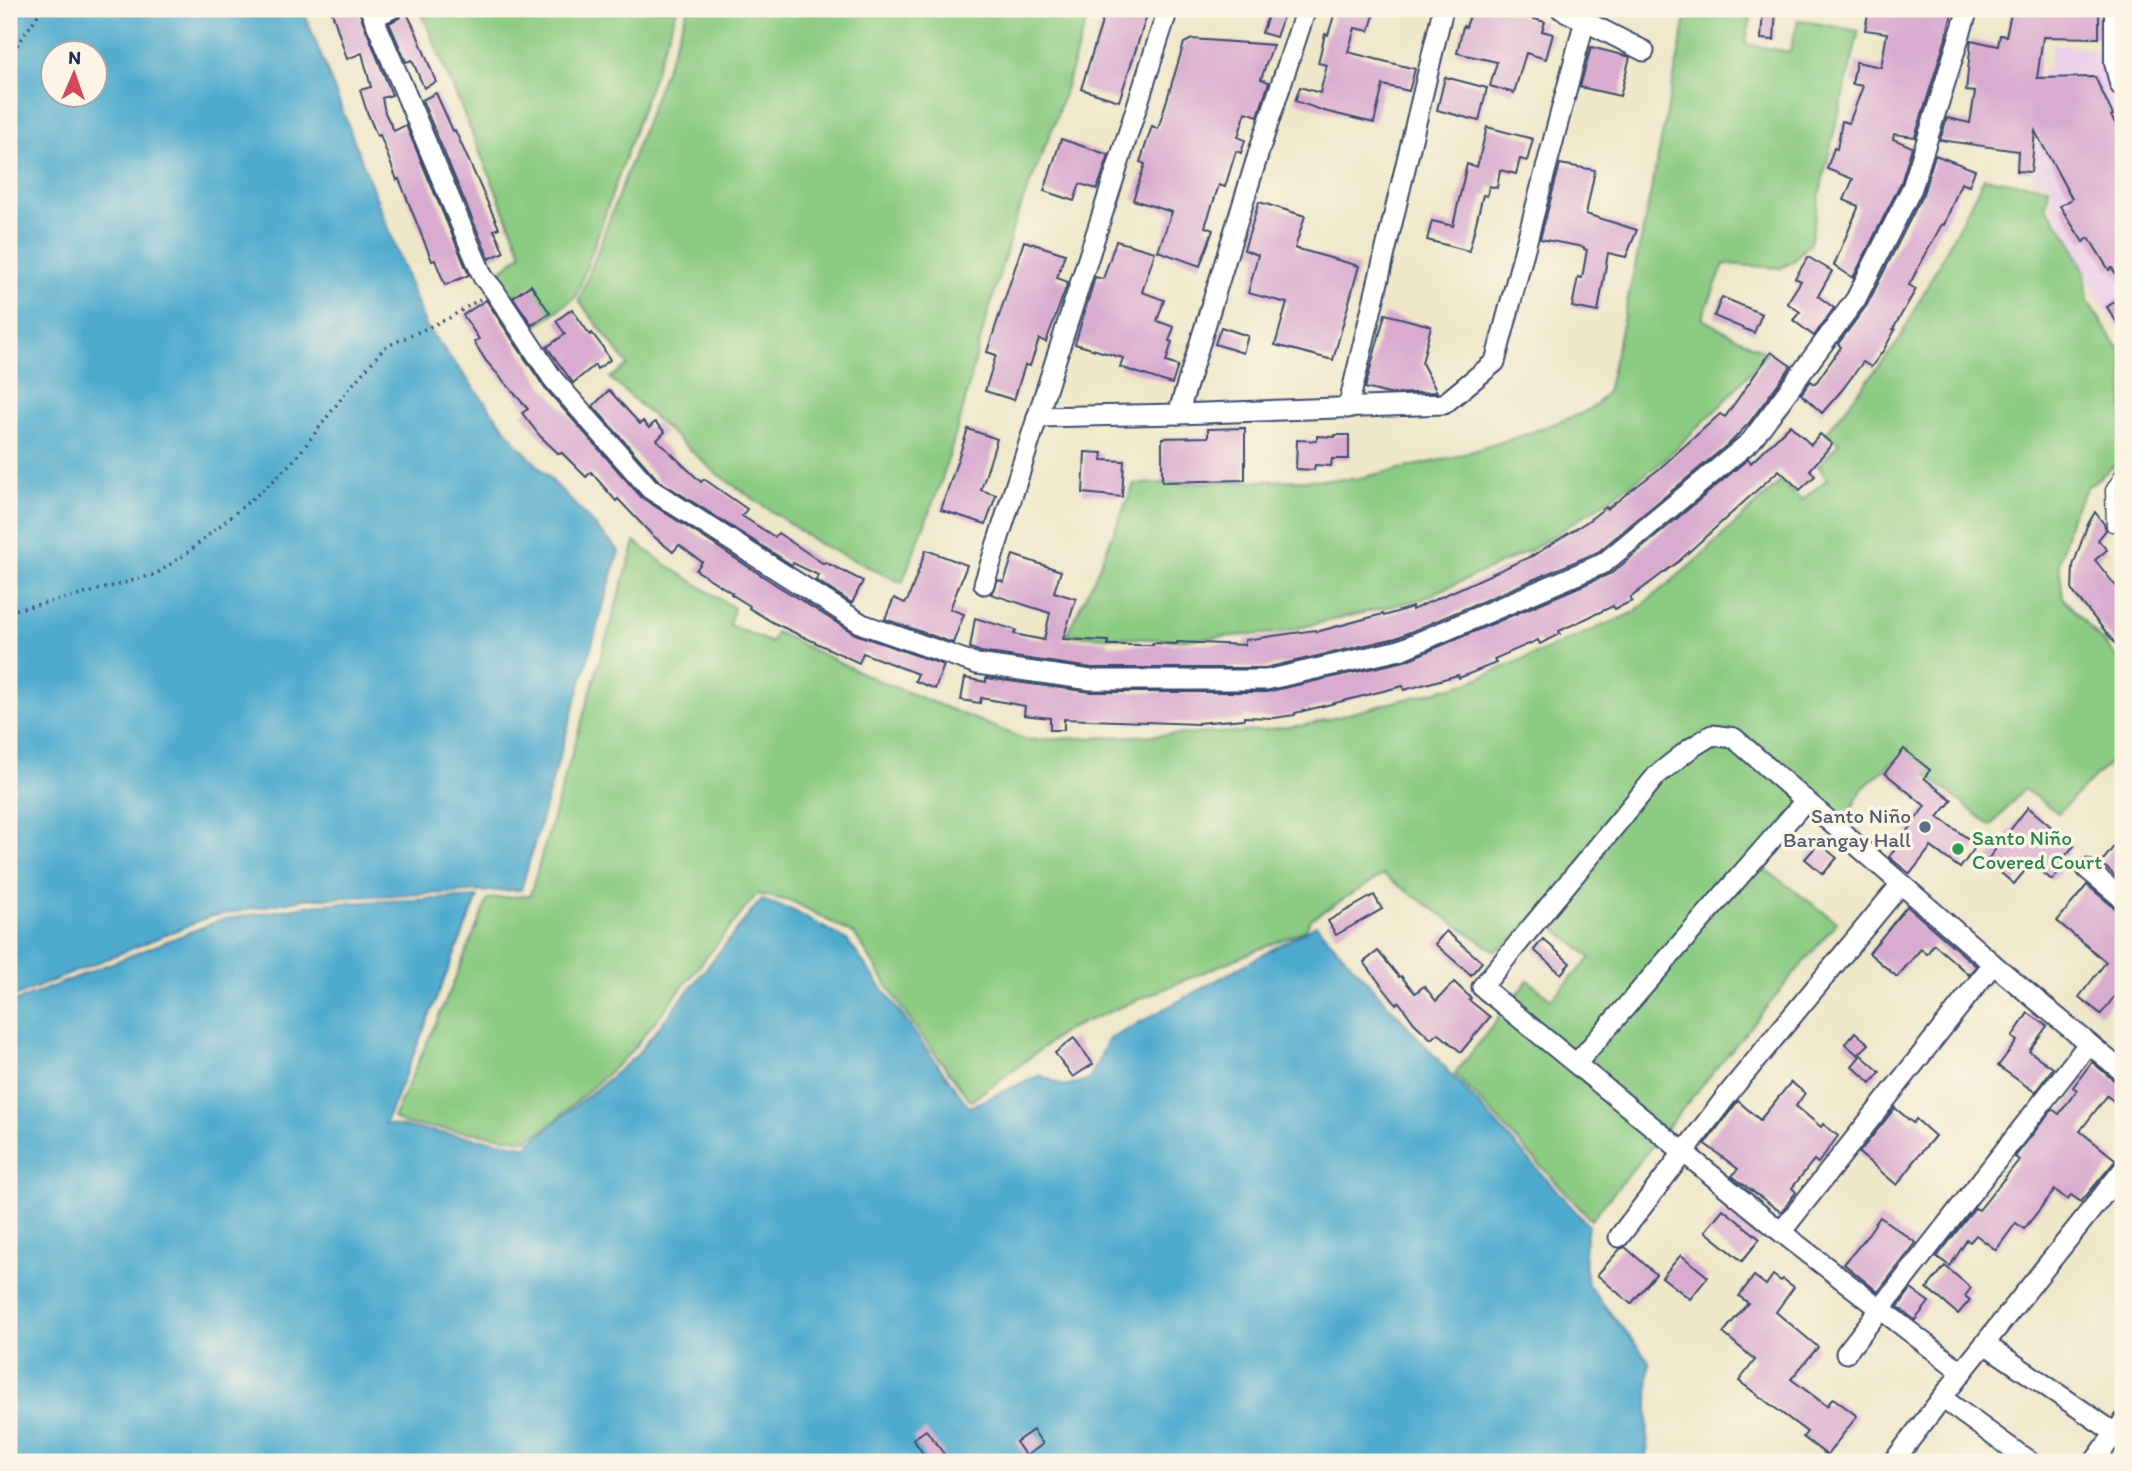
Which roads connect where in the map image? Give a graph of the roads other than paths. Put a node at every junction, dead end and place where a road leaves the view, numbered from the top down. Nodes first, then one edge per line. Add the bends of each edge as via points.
1 (1168, 9) edge
2 (1306, 9) edge
3 (1443, 9) edge
4 (1561, 9) edge
5 (1968, 9) edge
6 (2118, 9) edge
7 (378, 12) edge
8 (1585, 20) junction
9 (1644, 51) dead end
10 (2123, 83) edge
11 (1348, 408) junction
12 (1178, 414) junction
13 (1037, 416) junction
14 (2123, 470) edge
15 (2112, 526) dead end
16 (984, 584) dead end
17 (1806, 800) junction
18 (2087, 869) dead end
19 (1901, 884) junction
20 (2123, 899) edge
21 (1993, 964) junction
22 (2088, 1044) junction
23 (1582, 1057) dead end
24 (2123, 1072) edge
25 (1685, 1152) junction
26 (2123, 1170) edge
27 (1781, 1232) junction
28 (1619, 1237) dead end
29 (1882, 1310) junction
30 (1985, 1344) junction
31 (1846, 1353) dead end
32 (1962, 1371) junction
33 (1942, 1398) junction
34 (2119, 1428) edge
35 (1894, 1462) edge
36 (2030, 1462) edge
37 (2094, 1462) edge

1 - 13 street
2 - 12 street
3 - 11 street
4 - 8 street
5 - 7 street via 1912,188 1856,299 1751,441 1604,563 1400,650 1266,680 1091,680 976,664 862,624 650,489 553,380 483,277
6 - 10 street via 2118,62
8 - 9 street
8 - 11 street via 1495,362 1444,404
11 - 12 street
12 - 13 street
13 - 16 street
14 - 15 lane via 2111,490
17 - 19 street
17 - 23 street
17 - 25 street via 1734,738 1712,735 1657,775 1482,987
18 - 20 street
19 - 21 street
19 - 25 street
21 - 22 street
21 - 27 street
22 - 24 street
22 - 29 street
25 - 27 street
25 - 28 street
26 - 30 street
27 - 29 street
29 - 31 street
29 - 32 street
30 - 32 street
30 - 34 street
32 - 33 street
33 - 35 street
33 - 36 street
34 - 37 street

